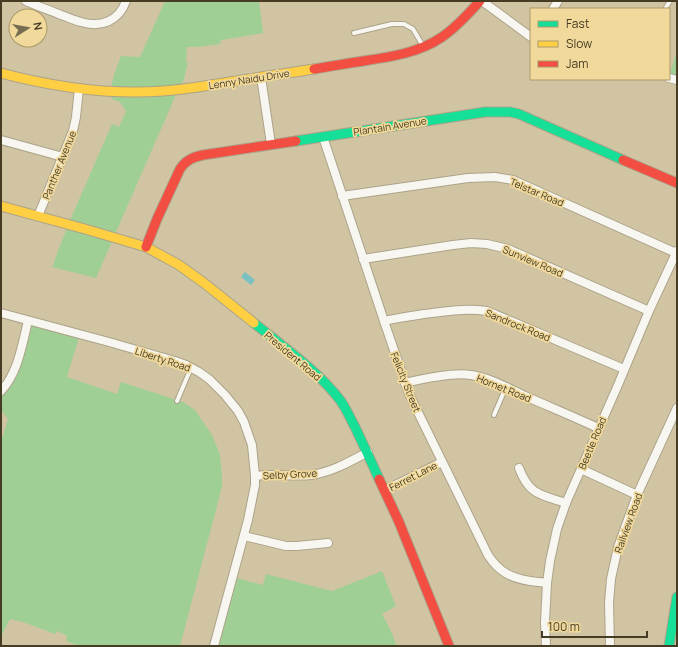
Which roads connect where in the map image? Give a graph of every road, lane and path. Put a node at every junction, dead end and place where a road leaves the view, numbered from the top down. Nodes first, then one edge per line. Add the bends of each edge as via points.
1 (26, 1) edge
2 (126, 1) edge
3 (481, 1) edge
4 (354, 33) dead end
5 (530, 36) edge
6 (423, 46) junction
7 (1, 73) edge
8 (261, 78) junction
9 (79, 89) junction
10 (322, 137) junction
11 (1, 140) edge
12 (271, 144) junction
13 (63, 157) junction
14 (677, 183) edge
15 (342, 196) junction
16 (1, 206) edge
17 (38, 216) junction
18 (146, 247) junction
19 (676, 252) edge
20 (363, 259) junction
21 (649, 311) junction
22 (1, 313) edge
23 (28, 321) junction
24 (384, 321) junction
25 (191, 368) junction
26 (624, 369) junction
27 (405, 383) junction
28 (506, 387) junction
29 (1, 391) edge
30 (177, 401) dead end
31 (677, 408) edge
32 (494, 415) dead end
33 (598, 428) junction
34 (368, 452) junction
35 (442, 462) junction
36 (519, 468) dead end
37 (581, 469) junction
38 (255, 476) junction
39 (385, 490) junction
40 (637, 495) junction
41 (566, 503) junction
42 (244, 536) junction
43 (328, 543) dead end
44 (547, 583) junction
45 (677, 597) edge
46 (214, 646) edge
47 (449, 646) edge
48 (546, 646) edge
49 (610, 646) edge
50 (668, 646) edge

1 - 2 street via 82,22 99,24 114,19
3 - 5 street
3 - 6 main road, Lenny Naidu Drive via 449,32
4 - 6 lane via 392,24 404,24 413,29
6 - 8 main road, Lenny Naidu Drive via 390,57
7 - 9 main road, Lenny Naidu Drive
8 - 9 main road, Lenny Naidu Drive via 153,92
8 - 12 street
9 - 13 street, Panther Avenue via 75,125
10 - 12 main road, Plantain Avenue
10 - 14 main road, Plantain Avenue via 485,112 510,112
10 - 15 street, Felicity Street
11 - 13 street
12 - 18 main road, Plantain Avenue via 203,155 186,161 176,175
13 - 17 street, Panther Avenue
15 - 19 street, Telstar Road via 468,178 503,178 513,180
15 - 20 street, Felicity Street
16 - 17 main road, President Road
17 - 18 main road, President Road
18 - 34 main road, President Road via 179,265 204,283 320,378 347,411
19 - 21 street, Beetle Road
20 - 21 street, Sunview Road via 453,245 487,244 508,249
20 - 24 street, Felicity Street
21 - 26 street, Beetle Road
22 - 23 street, Liberty Road
23 - 25 street, Liberty Road via 175,361
23 - 29 street via 17,363 7,385
24 - 26 street, Sandrock Road via 449,310 488,311
24 - 27 street, Felicity Street
25 - 30 lane
25 - 38 street, Liberty Road via 216,386 238,411 252,445
26 - 33 street, Beetle Road
27 - 28 street, Hornet Road via 455,374 470,374
27 - 35 street, Felicity Street
28 - 32 lane
28 - 33 street, Hornet Road
31 - 40 street, Railview Road
33 - 37 street, Beetle Road
34 - 38 street, Selby Grove via 336,468 310,475
34 - 39 main road, President Road
35 - 39 street, Ferret Lane
35 - 44 street, Felicity Street via 494,564 514,578
36 - 41 street via 523,479 535,492
37 - 40 street
37 - 41 street, Beetle Road
38 - 42 street, Liberty Road
39 - 47 main road, President Road
40 - 49 street, Railview Road via 618,547 611,579
41 - 44 street, Beetle Road via 557,529
42 - 43 street via 286,546
42 - 46 street, Liberty Road
44 - 48 street, Beetle Road
45 - 50 main road

